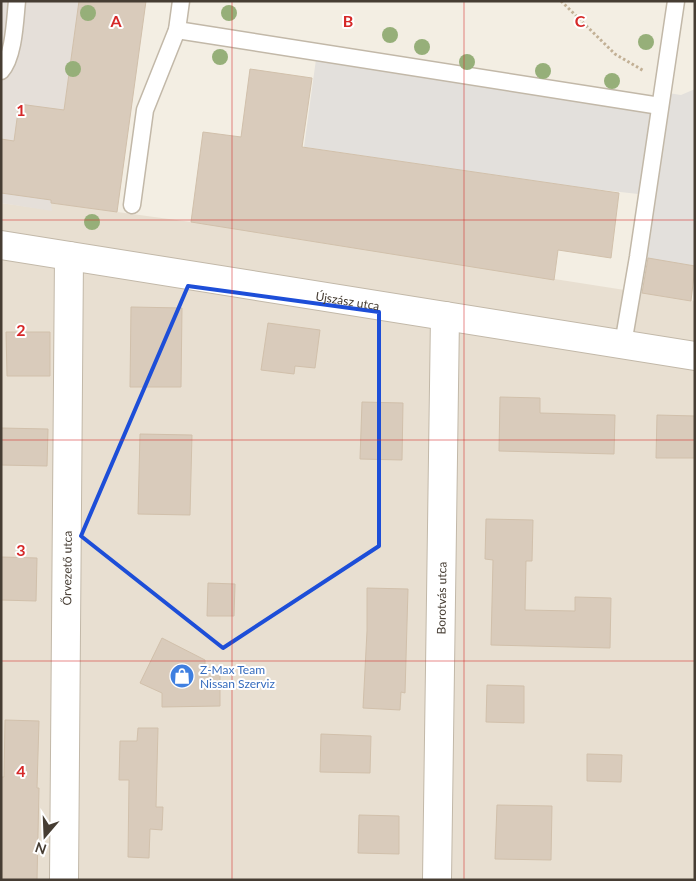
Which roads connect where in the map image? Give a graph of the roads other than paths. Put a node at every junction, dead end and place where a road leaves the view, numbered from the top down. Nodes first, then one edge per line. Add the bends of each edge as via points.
1 (17, 1) edge
2 (181, 1) edge
3 (676, 1) edge
4 (177, 30) junction
5 (1, 71) edge
6 (660, 106) junction
7 (132, 205) dead end
8 (1, 245) edge
9 (69, 256) junction
10 (445, 316) junction
11 (623, 344) junction
12 (695, 356) edge
13 (64, 880) edge
14 (437, 880) edge

1 - 5 lane via 10,54
2 - 4 lane
3 - 6 lane
4 - 6 lane
4 - 7 lane via 145,110
6 - 11 lane
8 - 9 street, Újszász utca
9 - 10 street, Újszász utca
9 - 13 street, Őrvezető utca
10 - 11 street, Újszász utca
10 - 14 street, Borotvás utca
11 - 12 street, Újszász utca

